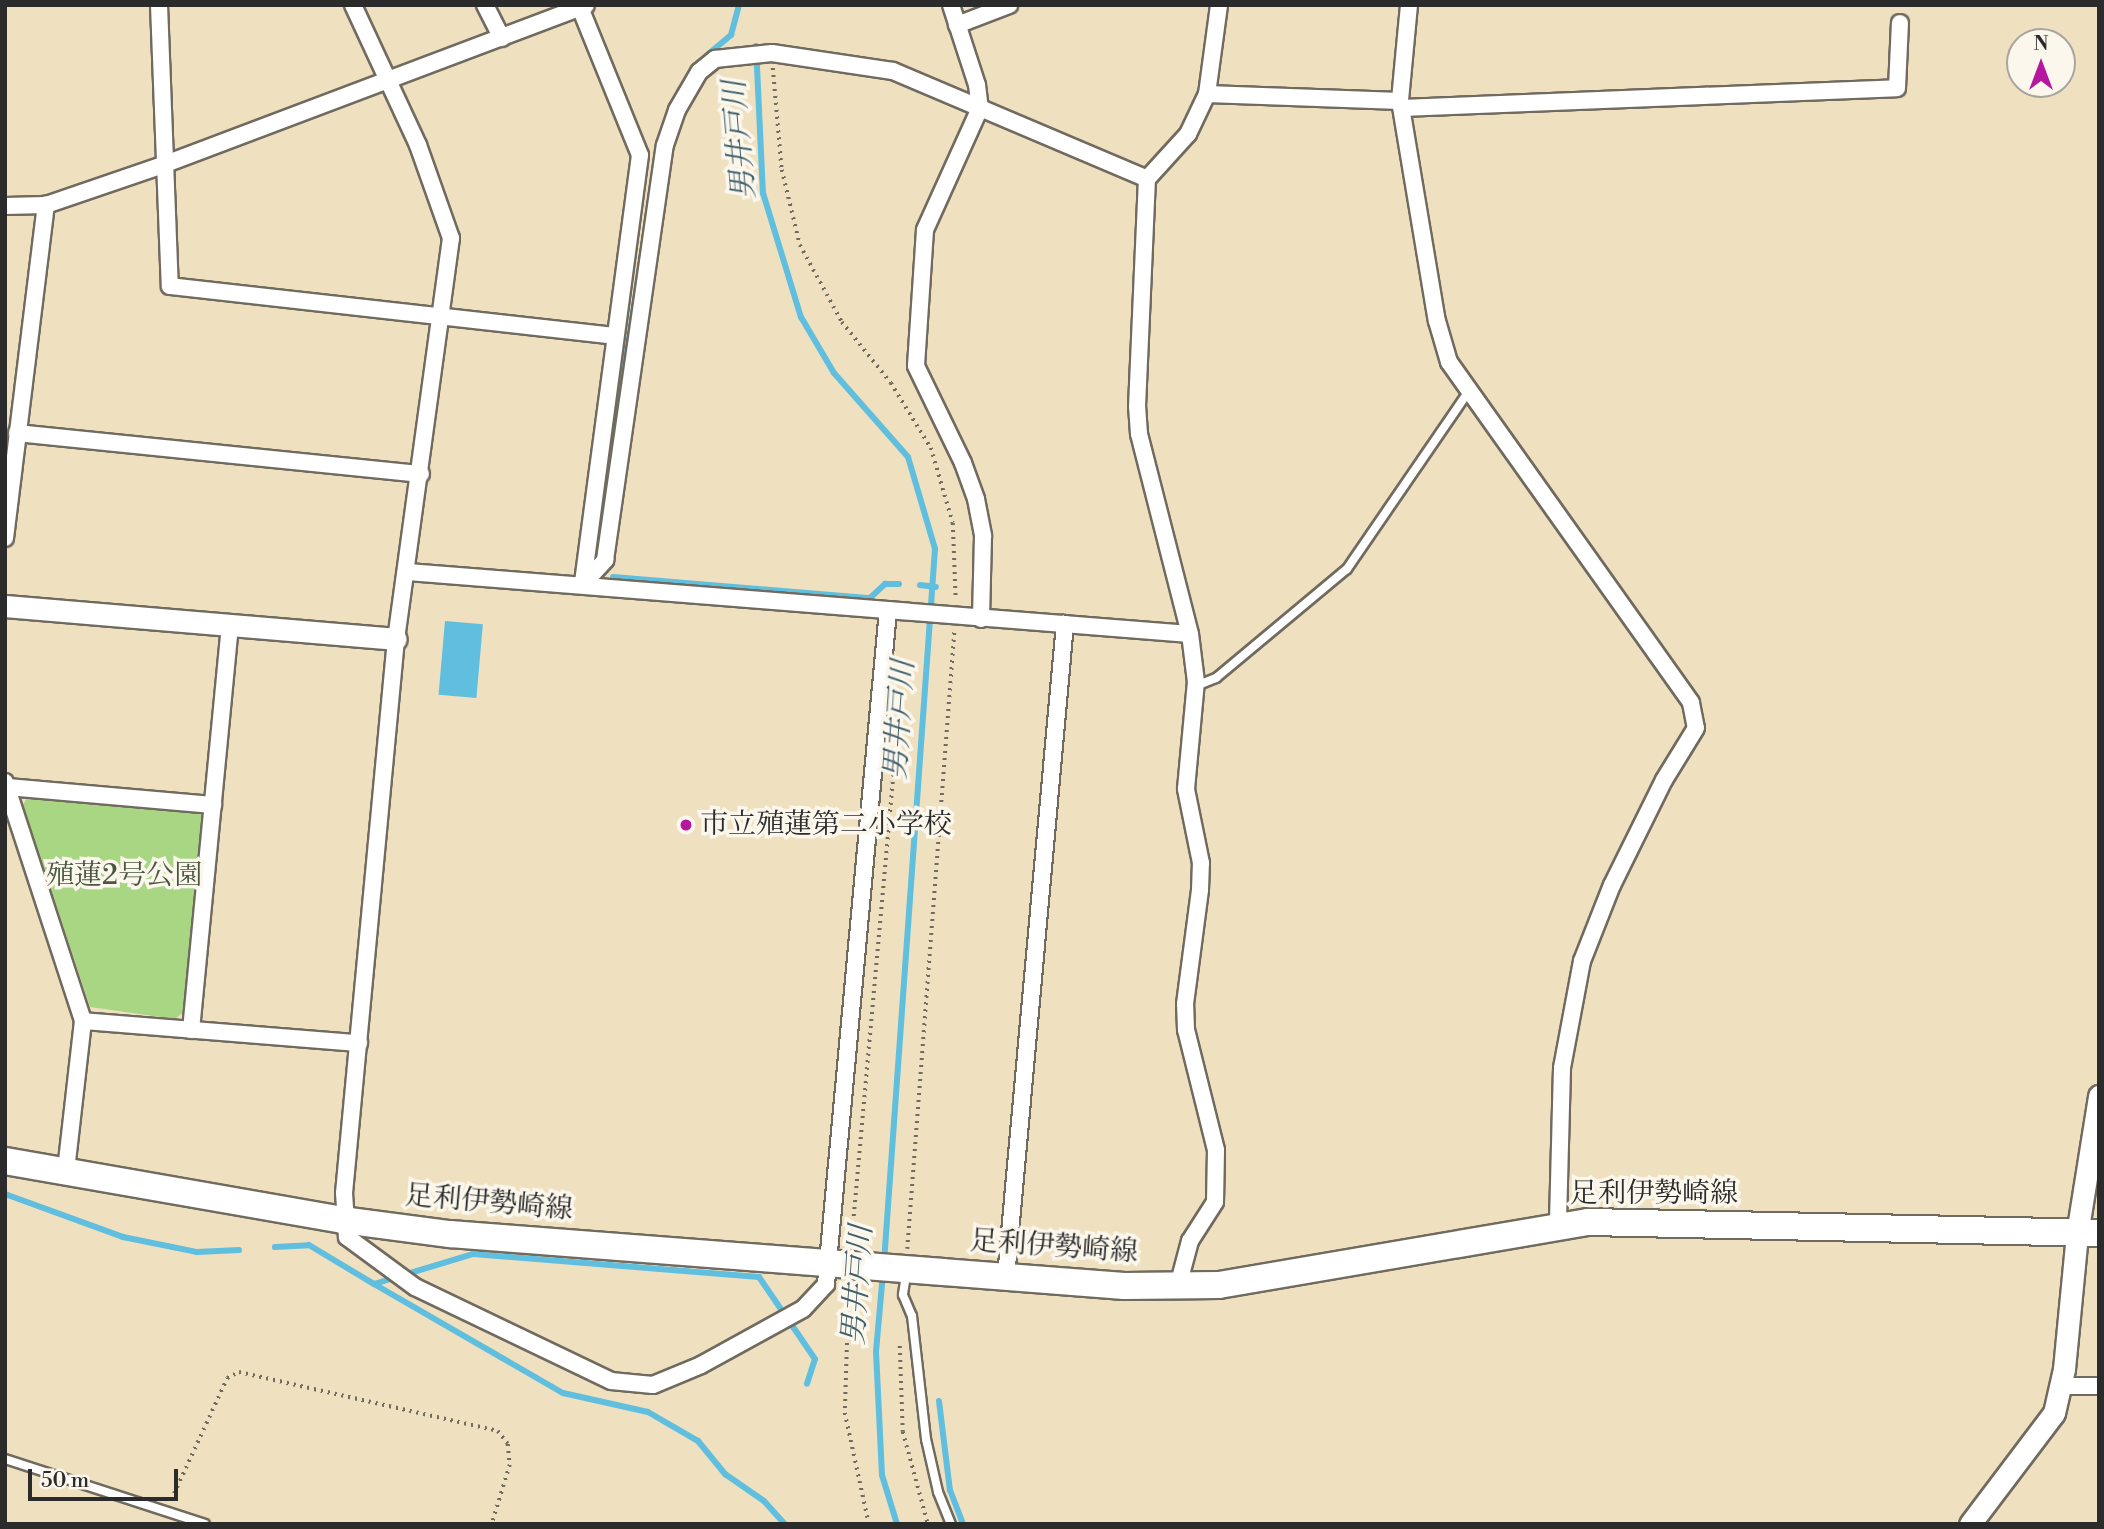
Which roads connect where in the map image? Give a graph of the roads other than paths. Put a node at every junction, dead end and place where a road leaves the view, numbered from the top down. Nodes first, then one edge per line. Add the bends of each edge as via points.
1 (159, 5) edge
2 (353, 5) edge
3 (485, 5) edge
4 (951, 5) edge
5 (1009, 5) edge
6 (1219, 5) edge
7 (1409, 5) edge
8 (581, 6) edge
9 (1900, 23) dead end
10 (957, 25) junction
11 (502, 38) junction
12 (387, 84) junction
13 (1208, 94) junction
14 (1401, 105) junction
15 (980, 108) junction
16 (163, 164) junction
17 (1147, 179) junction
18 (46, 205) junction
19 (5, 206) edge
20 (441, 318) junction
21 (613, 337) junction
22 (1469, 391) junction
23 (16, 433) junction
24 (421, 474) junction
25 (5, 538) edge
26 (408, 572) junction
27 (583, 584) junction
28 (5, 606) edge
29 (888, 610) junction
30 (981, 619) junction
31 (1065, 624) junction
32 (230, 625) junction
33 (1190, 634) junction
34 (396, 639) junction
35 (1196, 686) junction
36 (6, 785) edge
37 (214, 805) junction
38 (83, 1021) junction
39 (191, 1030) junction
40 (359, 1043) junction
41 (2099, 1096) edge
42 (5, 1161) edge
43 (66, 1171) junction
44 (343, 1220) junction
45 (1558, 1225) junction
46 (2088, 1234) edge
47 (846, 1262) junction
48 (904, 1262) junction
49 (1006, 1277) junction
50 (1178, 1286) junction
51 (2060, 1386) junction
52 (2099, 1386) edge
53 (5, 1459) edge
54 (205, 1524) edge
55 (951, 1524) edge
56 (1970, 1524) edge

1 - 16 street
2 - 12 street
3 - 11 street
4 - 10 street
5 - 10 street
6 - 13 street
7 - 14 street
8 - 11 street
8 - 21 street via 640,155
9 - 14 street via 1898,88
10 - 15 street
11 - 12 street
12 - 16 street
12 - 20 street via 418,145 451,238
13 - 14 street
13 - 17 street via 1188,134
14 - 22 street via 1437,321 1449,362
15 - 17 street
15 - 27 street via 893,71 816,57 733,54 715,59 699,72 677,110 665,145 605,560
15 - 30 street via 925,230 916,366 964,463 976,499 983,537
16 - 18 street
16 - 20 street via 170,286
17 - 33 street via 1139,434
18 - 19 street
18 - 23 street
20 - 21 street
20 - 24 street
21 - 27 street
22 - 35 lane via 1347,569 1216,678
22 - 45 street via 1691,703 1696,729 1664,779 1612,885 1582,961 1562,1068
23 - 24 street
23 - 25 street
24 - 26 street
26 - 27 street
26 - 34 street
27 - 29 street
28 - 32 street
29 - 30 street
29 - 47 street
30 - 31 street
31 - 33 street
31 - 49 street
32 - 34 street
32 - 37 street
33 - 35 street
34 - 40 street
35 - 50 street via 1186,789 1200,877 1185,1004 1186,1030 1216,1150 1215,1202 1190,1241
36 - 37 street
36 - 38 street
37 - 39 street
38 - 39 street
38 - 43 street
39 - 40 street
40 - 44 street
41 - 46 street
42 - 43 main road, 足利伊勢崎線
43 - 44 main road, 足利伊勢崎線
44 - 47 main road, 足利伊勢崎線 via 450,1234
44 - 47 street via 347,1237 415,1287 611,1381 653,1384 701,1365 803,1309
45 - 46 main road, 足利伊勢崎線 via 1588,1222
45 - 50 main road, 足利伊勢崎線 via 1284,1275
46 - 51 street
47 - 48 main road, 足利伊勢崎線
48 - 49 main road, 足利伊勢崎線
48 - 55 lane via 904,1295 912,1316 926,1439
49 - 50 main road, 足利伊勢崎線
51 - 52 street
51 - 56 street via 2054,1413
53 - 54 lane

